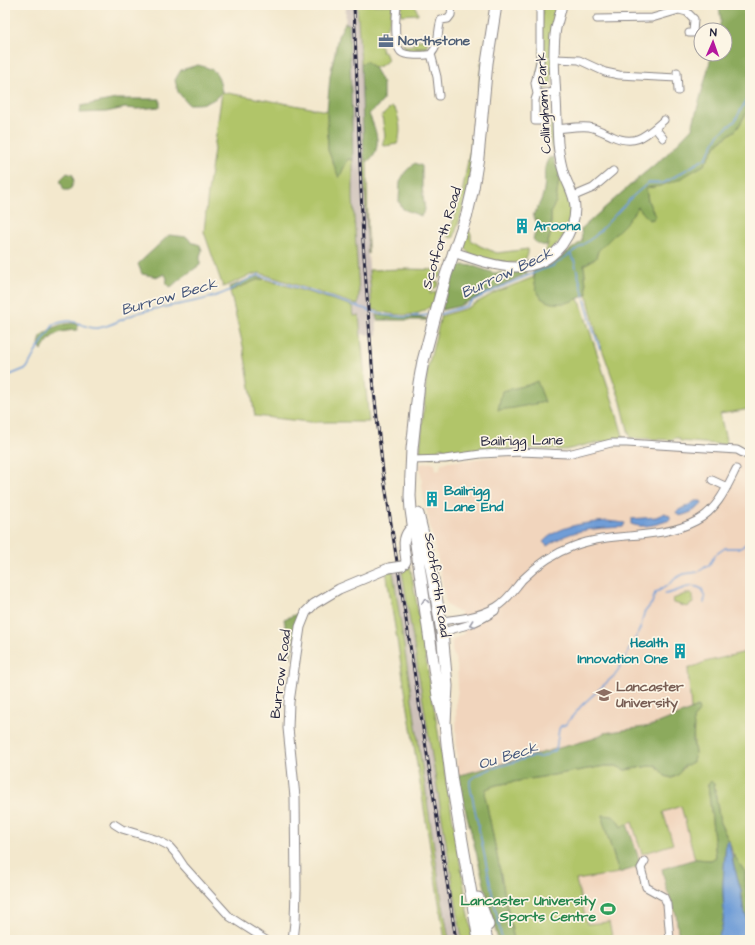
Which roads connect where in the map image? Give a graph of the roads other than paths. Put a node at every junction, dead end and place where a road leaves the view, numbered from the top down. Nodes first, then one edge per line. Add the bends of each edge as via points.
1 (397, 5) edge
2 (452, 5) edge
3 (496, 5) edge
4 (540, 5) edge
5 (562, 5) edge
6 (679, 7) edge
7 (597, 19) dead end
8 (689, 33) dead end
9 (431, 54) junction
10 (554, 59) junction
11 (678, 91) dead end
12 (556, 92) junction
13 (537, 94) junction
14 (439, 96) dead end
15 (664, 120) dead end
16 (544, 121) dead end
17 (557, 128) junction
18 (655, 128) junction
19 (663, 138) dead end
20 (608, 171) dead end
21 (574, 196) junction
22 (453, 252) junction
23 (750, 457) edge
24 (412, 460) junction
25 (736, 469) dead end
26 (712, 480) dead end
27 (727, 487) junction
28 (417, 528) junction
29 (496, 607) junction
30 (437, 628) junction
31 (445, 723) junction
32 (114, 824) dead end
33 (464, 853) junction
34 (645, 860) dead end
35 (478, 898) junction
36 (266, 940) edge
37 (293, 940) edge
38 (479, 940) edge
39 (487, 940) edge
40 (492, 940) edge
41 (670, 940) edge

1 - 9 street via 399,51 404,54
2 - 9 street via 451,15 448,19 441,20 435,50
3 - 22 main road, Scotforth Road via 473,188 467,214
4 - 13 street via 540,62 535,83
5 - 10 street, Collingham Park
6 - 7 street via 652,18 613,16
6 - 8 street via 688,12 694,20 693,33
9 - 14 street
10 - 11 street via 579,60 605,72 619,75 677,75
10 - 12 street, Collingham Park
12 - 13 street
12 - 17 street, Collingham Park
13 - 16 street via 535,121
15 - 18 street
17 - 18 street via 590,127 624,141 638,140
17 - 21 street, Collingham Park via 564,173
18 - 19 street
20 - 21 street via 593,188
21 - 22 street, Collingham Park via 574,220 568,237 557,251 541,262 515,268 486,263
22 - 24 main road, Scotforth Road via 419,383
23 - 24 street, Bailrigg Lane via 737,450 611,443 568,454 520,452
24 - 28 main road, Scotforth Road via 410,496
25 - 27 street
26 - 27 street
27 - 29 street via 713,508 690,524 657,534 596,540 564,550 539,565
28 - 30 main road, Scotforth Road
28 - 37 street, Burrow Road, bridge via 409,530 405,537 406,561 402,566 389,568 339,589 314,604 306,612 300,627 289,702 288,728 295,797 296,888
29 - 30 street
29 -> 30 street via 495,611 464,627
30 - 31 main road, Scotforth Road via 446,686
30 - 31 main road, Scotforth Road via 438,696
31 - 33 main road, Scotforth Road
32 - 36 street via 168,846 230,917
33 - 35 main road, Scotforth Road
33 - 38 main road, Scotforth Road
34 - 41 street via 641,868 646,887 664,897 667,904
35 - 39 main road, Scotforth Road
35 - 40 main road

